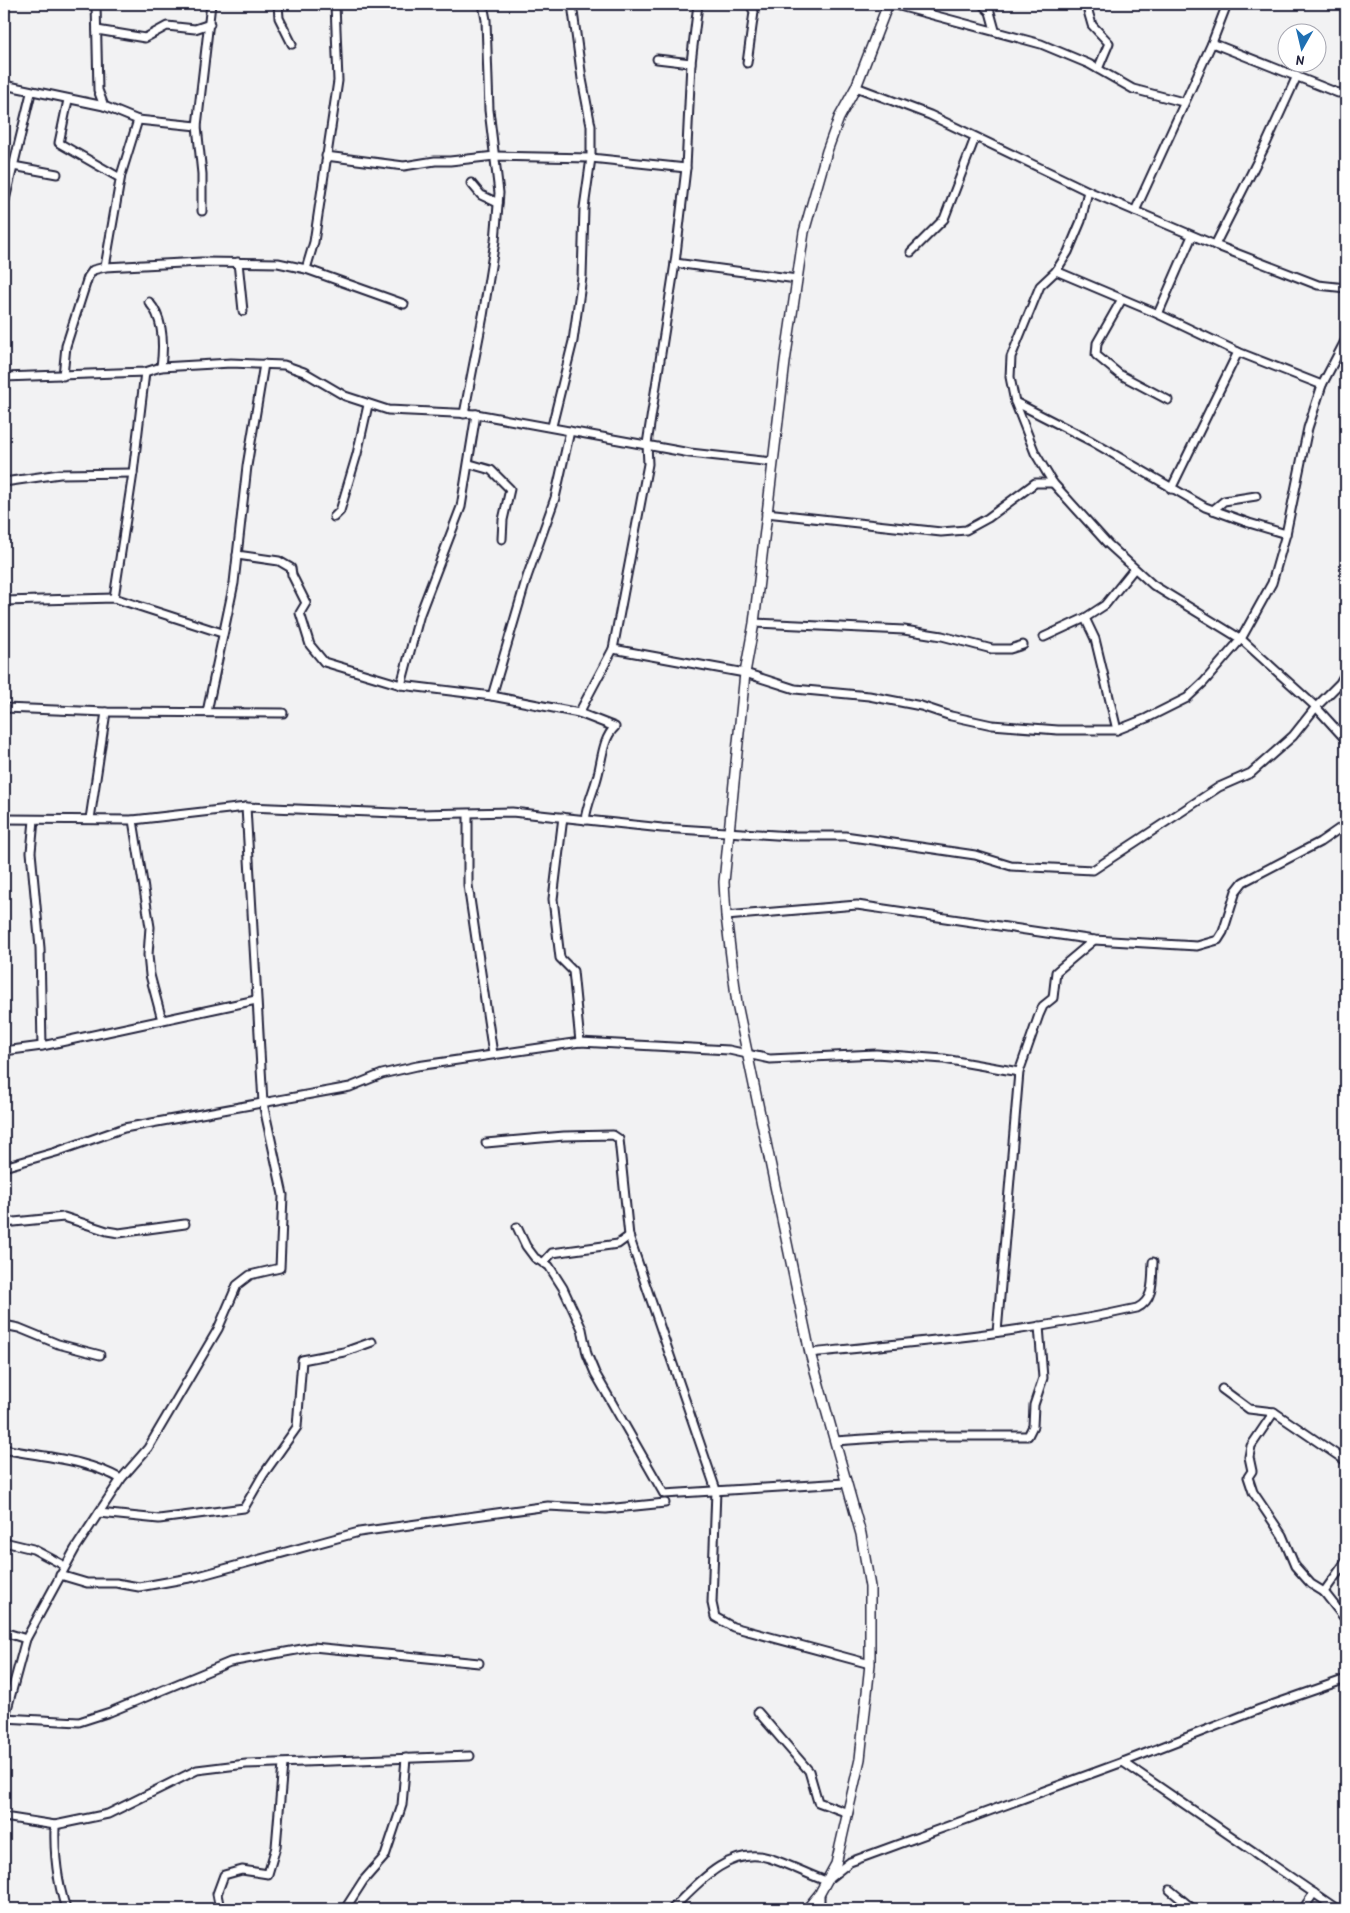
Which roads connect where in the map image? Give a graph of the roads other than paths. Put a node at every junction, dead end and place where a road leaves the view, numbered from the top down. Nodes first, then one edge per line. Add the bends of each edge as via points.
1 (96, 4) edge
2 (211, 4) edge
3 (278, 4) edge
4 (335, 4) edge
5 (483, 4) edge
6 (572, 4) edge
7 (698, 4) edge
8 (750, 4) edge
9 (888, 4) edge
10 (892, 4) edge
11 (982, 4) edge
12 (1086, 4) edge
13 (1227, 4) edge
14 (210, 24) junction
15 (97, 30) junction
16 (995, 30) junction
17 (1212, 43) junction
18 (292, 44) dead end
19 (657, 59) dead end
20 (691, 63) junction
21 (746, 63) dead end
22 (1098, 69) junction
23 (1296, 76) junction
24 (4, 86) edge
25 (856, 88) junction
26 (31, 92) junction
27 (1346, 92) edge
28 (68, 100) junction
29 (1183, 102) junction
30 (104, 106) junction
31 (138, 120) junction
32 (197, 126) junction
33 (975, 138) junction
34 (326, 156) junction
35 (495, 156) junction
36 (591, 158) junction
37 (14, 166) junction
38 (686, 168) junction
39 (57, 174) dead end
40 (120, 178) junction
41 (471, 183) dead end
42 (1088, 191) junction
43 (498, 203) junction
44 (4, 204) edge
45 (202, 211) dead end
46 (1136, 211) junction
47 (1192, 236) junction
48 (1215, 245) junction
49 (910, 252) dead end
50 (238, 262) junction
51 (675, 263) junction
52 (105, 267) junction
53 (306, 269) junction
54 (1056, 271) junction
55 (797, 279) junction
56 (1346, 288) edge
57 (1122, 300) junction
58 (150, 302) dead end
59 (404, 304) dead end
60 (243, 311) dead end
61 (1158, 314) junction
62 (1346, 339) edge
63 (1238, 352) junction
64 (264, 364) junction
65 (161, 367) junction
66 (145, 372) junction
67 (63, 376) junction
68 (4, 377) edge
69 (1322, 385) junction
70 (1168, 400) dead end
71 (1015, 402) junction
72 (368, 405) junction
73 (464, 414) junction
74 (476, 414) junction
75 (552, 426) junction
76 (570, 431) junction
77 (647, 444) junction
78 (773, 462) junction
79 (470, 464) junction
80 (133, 473) junction
81 (4, 482) edge
82 (1053, 483) junction
83 (1171, 489) junction
84 (1256, 496) dead end
85 (1213, 510) junction
86 (766, 513) junction
87 (334, 517) dead end
88 (1286, 534) junction
89 (502, 539) dead end
90 (237, 554) junction
91 (1134, 569) junction
92 (114, 598) junction
93 (4, 601) edge
94 (1085, 618) junction
95 (754, 623) junction
96 (222, 634) junction
97 (1044, 637) dead end
98 (1241, 639) junction
99 (1023, 645) dead end
100 (613, 649) junction
101 (1346, 672) edge
102 (746, 673) junction
103 (401, 685) junction
104 (492, 696) junction
105 (1316, 707) junction
106 (4, 708) edge
107 (106, 712) junction
108 (207, 712) junction
109 (283, 713) dead end
110 (579, 713) junction
111 (1117, 730) junction
112 (1346, 740) edge
113 (246, 807) junction
114 (468, 815) junction
115 (563, 817) junction
116 (4, 819) edge
117 (90, 819) junction
118 (34, 820) junction
119 (133, 820) junction
120 (585, 820) junction
121 (1346, 824) edge
122 (728, 831) junction
123 (726, 916) junction
124 (1094, 940) junction
125 (256, 1000) junction
126 (162, 1020) junction
127 (580, 1042) junction
128 (42, 1046) junction
129 (4, 1051) edge
130 (493, 1054) junction
131 (749, 1054) junction
132 (1019, 1072) junction
133 (262, 1103) junction
134 (486, 1143) dead end
135 (4, 1167) edge
136 (4, 1223) edge
137 (185, 1224) dead end
138 (517, 1228) dead end
139 (629, 1236) junction
140 (1153, 1262) dead end
141 (547, 1263) junction
142 (4, 1325) edge
143 (1039, 1326) junction
144 (997, 1332) junction
145 (372, 1342) dead end
146 (810, 1353) junction
147 (100, 1355) dead end
148 (1222, 1389) dead end
149 (1274, 1412) junction
150 (835, 1441) junction
151 (4, 1450) edge
152 (1346, 1461) edge
153 (121, 1480) junction
154 (845, 1483) junction
155 (716, 1490) junction
156 (665, 1503) dead end
157 (99, 1513) junction
158 (4, 1542) edge
159 (1346, 1561) edge
160 (65, 1566) junction
161 (60, 1575) junction
162 (1324, 1592) junction
163 (1346, 1620) edge
164 (4, 1632) edge
165 (26, 1639) junction
166 (479, 1663) dead end
167 (870, 1664) junction
168 (1346, 1679) edge
169 (758, 1712) dead end
170 (4, 1719) edge
171 (470, 1756) dead end
172 (406, 1758) junction
173 (1123, 1762) junction
174 (283, 1764) junction
175 (848, 1813) junction
176 (4, 1817) edge
177 (55, 1825) junction
178 (826, 1881) junction
179 (1170, 1890) dead end
180 (1314, 1892) junction
181 (820, 1893) junction
182 (66, 1909) edge
183 (220, 1909) edge
184 (345, 1909) edge
185 (672, 1909) edge
186 (807, 1909) edge
187 (820, 1909) edge
188 (1193, 1909) edge
189 (1303, 1909) edge
190 (1337, 1909) edge

1 - 15 street
2 - 14 street
3 - 18 street via 279,18
4 - 34 street via 338,81
5 - 35 street
6 - 36 street via 591,126
7 - 20 street
8 - 21 street via 754,12
9 - 25 street
10 - 16 street
11 - 16 street via 990,12
12 - 22 street via 1092,25 1109,43
13 - 17 street
14 - 15 street via 195,28 166,26 145,38
14 - 32 street
15 - 30 street via 98,90
16 - 22 street via 1041,44
17 - 23 street
17 - 29 street
19 - 20 street
20 - 38 street
22 - 29 street via 1133,90
23 - 27 street via 1338,93
23 - 48 street
24 - 26 street
25 - 33 street via 930,115
25 - 55 street via 839,118 817,181 804,232
26 - 28 street
26 - 37 street
28 - 30 street
28 - 40 street via 58,141
29 - 46 street
30 - 31 street
31 - 32 street
31 - 40 street
32 - 45 street
33 - 42 street
33 - 49 street via 944,219
34 - 35 street via 404,166 435,160 450,162
34 - 53 street via 314,242
35 - 36 street
35 - 43 street
36 - 38 street
36 - 75 street via 584,208 582,277 573,341
37 - 39 street
37 - 44 street
38 - 51 street
40 - 52 street
41 - 43 street via 481,195
42 - 46 street
42 - 54 street via 1081,221
43 - 73 street via 483,316
46 - 47 street
47 - 48 street
47 - 61 street
48 - 56 street via 1318,285
50 - 52 street
50 - 53 street via 278,263
50 - 60 street
51 - 55 street
51 - 77 street
52 - 67 street via 93,270 88,277 66,346
53 - 59 street
54 - 57 street
54 - 71 street via 1040,286 1011,357 1010,377
55 - 78 street
57 - 61 street
57 - 70 street via 1097,343 1096,355 1119,374
58 - 65 street via 160,318
61 - 63 street
62 - 69 street
63 - 69 street
63 - 83 street
64 - 65 street
64 - 72 street via 284,365 304,372 345,396
64 - 90 street via 246,466
65 - 66 street
66 - 67 street
66 - 80 street
67 - 68 street
69 - 88 street via 1308,428
71 - 82 street via 1035,453
71 - 83 street via 1091,441
72 - 73 street via 388,410
72 - 87 street via 340,511
73 - 74 street
74 - 75 street
74 - 79 street
75 - 76 street
76 - 77 street
76 - 104 street via 555,498 527,577
77 - 78 street via 690,453
77 - 100 street via 648,464
78 - 86 street
79 - 89 street via 491,470 510,489
79 - 103 street via 461,507 420,614
80 - 81 street via 60,474
80 - 92 street
82 - 86 street via 1035,484 966,530 941,532
82 - 91 street
83 - 85 street
84 - 85 street via 1224,501
85 - 88 street
86 - 95 street
88 - 98 street via 1272,583
90 - 96 street
90 - 103 street via 279,561 291,568 306,604 300,613 301,623 310,645 324,662
91 - 94 street via 1110,600
91 - 98 street via 1153,585
92 - 93 street
92 - 96 street
94 - 97 street
94 - 111 street via 1095,639
95 - 99 street via 904,630 992,649
95 - 102 street
96 - 108 street
98 - 105 street
98 - 111 street via 1187,698
100 - 102 street
100 - 110 street
101 - 105 street via 1340,683
102 - 111 street via 795,688 869,696 992,725
102 - 122 street
103 - 104 street
104 - 110 street
105 - 112 street
105 - 122 street via 1293,736 1251,773 1219,787 1092,870 1011,866 975,856 871,839
106 - 107 street
107 - 108 street
107 - 117 street
108 - 109 street
110 - 120 street via 615,727 604,750
113 - 114 street
113 - 119 street
113 - 125 street
114 - 115 street via 512,812
114 - 130 street via 468,884
115 - 120 street
115 - 127 street via 553,899 560,958 573,971
116 - 118 street
117 - 118 street
117 - 119 street
118 - 128 street via 31,852 40,948
119 - 126 street via 150,926 150,974
120 - 122 street
121 - 124 street via 1320,842 1243,882 1236,891 1218,940 1197,946
122 - 123 street via 724,882
123 - 124 street via 857,905
123 - 131 street via 737,1004
124 - 132 street via 1056,972 1053,998 1043,1006
125 - 126 street
125 - 133 street
126 - 128 street
127 - 130 street
127 - 131 street via 703,1047
128 - 129 street
130 - 133 street via 416,1066 382,1074 350,1087
131 - 132 street via 770,1059 876,1054 944,1059
131 - 146 street
132 - 144 street
133 - 135 street via 124,1128
133 - 153 street via 283,1195 280,1268 250,1276 237,1285 195,1369 148,1448
134 - 139 street via 564,1136 616,1137 619,1139
136 - 137 street via 64,1217 119,1233
138 - 141 street via 535,1258
139 - 141 street via 618,1244 552,1253
139 - 155 street
140 - 143 street via 1152,1290 1143,1305
141 - 155 street via 582,1329 594,1373 664,1494
142 - 147 street
143 - 144 street
143 - 150 street via 1043,1378 1034,1405 1034,1426 1028,1436 908,1436
144 - 146 street
145 - 157 street via 344,1352 302,1360 297,1427 244,1508 159,1519
146 - 150 street
148 - 149 street via 1249,1409
149 - 152 street
149 - 162 street via 1251,1446 1252,1471 1248,1482 1282,1535 1295,1566 1315,1588
150 - 154 street
151 - 153 street via 79,1464 110,1473
153 - 157 street
154 - 155 street
154 - 167 street via 861,1534 870,1587
155 - 167 street via 712,1603 715,1617 733,1626
156 - 161 street via 606,1509 548,1506 359,1532 195,1577 139,1587 87,1583
157 - 160 street
158 - 160 street via 33,1549
159 - 162 street
160 - 161 street
161 - 165 street
162 - 163 street
164 - 165 street
165 - 170 street
166 - 170 street via 313,1647 230,1662 79,1722
167 - 175 street via 860,1758
168 - 173 street
169 - 175 street via 809,1770 818,1802
171 - 172 street
172 - 174 street
172 - 184 street via 402,1805 385,1856
173 - 178 street via 850,1862
173 - 180 street
174 - 177 street via 246,1764 197,1770 108,1814
174 - 183 street via 276,1847 268,1874 242,1870 224,1875 218,1894
175 - 178 street via 836,1864
176 - 177 street
177 - 182 street via 54,1857
178 - 181 street
178 - 185 street via 768,1858 755,1855 734,1858 702,1880
179 - 188 street
180 - 189 street
180 - 190 street
181 - 186 street
181 - 187 street

